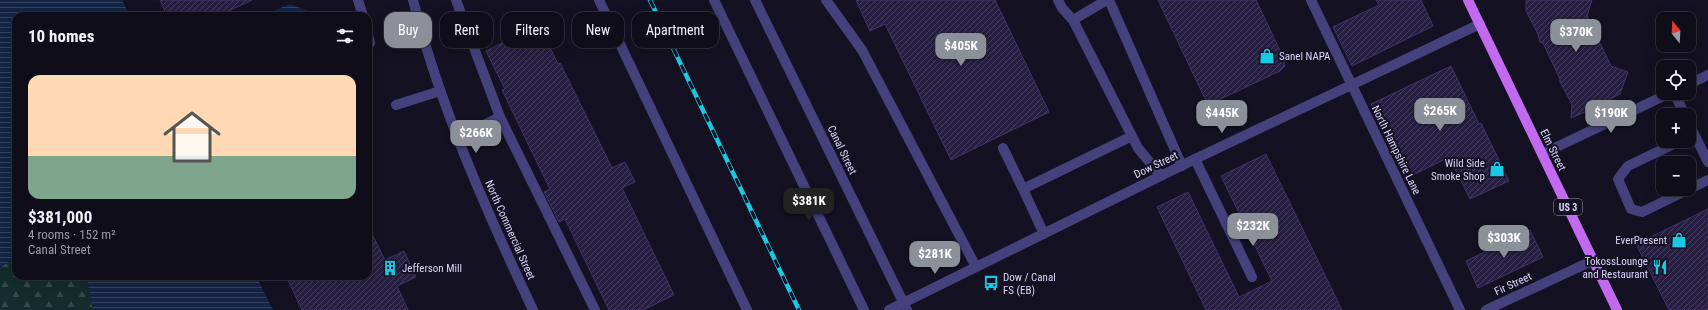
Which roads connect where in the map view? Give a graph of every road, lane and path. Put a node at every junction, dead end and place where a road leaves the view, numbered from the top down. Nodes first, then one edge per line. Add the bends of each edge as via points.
1 (358, 0) edge
2 (413, 0) edge
3 (456, 0) edge
4 (599, 0) edge
5 (714, 0) edge
6 (755, 0) edge
7 (826, 0) edge
8 (1058, 0) edge
9 (1108, 0) edge
10 (1311, 0) edge
11 (1468, 0) edge
12 (361, 12) edge
13 (1073, 20) junction
14 (1480, 24) junction
15 (1708, 75) edge
16 (1696, 81) edge
17 (1352, 85) junction
18 (440, 91) junction
19 (1656, 100) edge
20 (396, 105) dead end
21 (500, 117) junction
22 (1132, 136) junction
23 (458, 138) junction
24 (1696, 142) edge
25 (1003, 148) dead end
26 (1665, 148) edge
27 (1542, 154) junction
28 (1195, 159) junction
29 (1708, 162) edge
30 (1182, 166) junction
31 (1161, 176) junction
32 (1708, 180) edge
33 (1023, 189) junction
34 (1044, 234) junction
35 (1594, 260) junction
36 (976, 267) junction
37 (1252, 277) dead end
38 (906, 306) edge
39 (533, 310) edge
40 (594, 310) edge
41 (747, 310) edge
42 (864, 310) edge
43 (888, 310) edge
44 (1460, 310) edge
45 (1486, 310) edge
46 (1616, 310) edge

1 - 12 street
2 - 18 street, North Commercial Street
3 - 21 street
4 - 41 street
5 - 42 street
6 - 38 street, Canal Street
7 - 36 street via 862,50
8 - 13 street
9 - 13 street
9 - 30 street
10 - 17 street, North Hampshire Lane
11 - 14 main road, Elm Street / US 3
13 - 22 street
14 - 17 street, Dow Street
14 - 27 main road, Elm Street / US 3
15 - 16 street
17 - 28 street, Dow Street
17 - 44 street, North Hampshire Lane
18 - 20 street
18 - 23 street, North Commercial Street
19 - 27 street
21 - 23 street
21 - 40 street
22 - 31 street via 1138,148
22 - 33 street
23 - 39 street, North Commercial Street
24 - 29 street
25 - 33 street
26 - 32 street via 1628,166 1618,179 1632,209 1642,212
27 - 35 main road, Elm Street / US 3
28 - 30 street, Dow Street
28 - 37 street
30 - 31 street, Dow Street
31 - 34 street, Dow Street
33 - 34 street
34 - 36 street, Dow Street
35 - 45 street, Fir Street
35 - 46 main road, Elm Street / US 3
36 - 38 street, Dow Street
38 - 43 street, Dow Street

